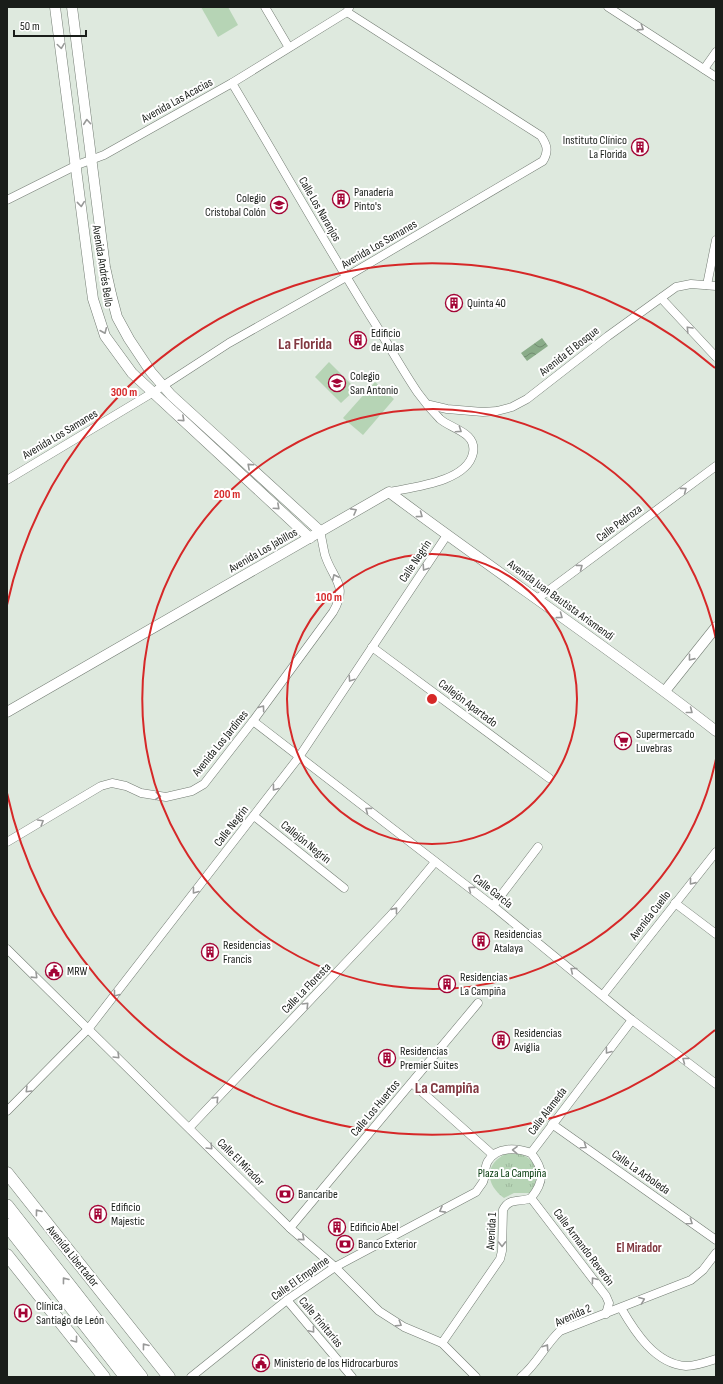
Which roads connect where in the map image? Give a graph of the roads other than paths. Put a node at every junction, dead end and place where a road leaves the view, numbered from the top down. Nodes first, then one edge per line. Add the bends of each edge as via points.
1 (56, 7) edge
2 (72, 7) edge
3 (265, 7) edge
4 (608, 7) edge
5 (348, 9) edge
6 (288, 46) junction
7 (716, 52) edge
8 (704, 69) junction
9 (716, 76) edge
10 (232, 83) junction
11 (91, 161) junction
12 (77, 165) junction
13 (7, 200) edge
14 (716, 240) edge
15 (346, 277) junction
16 (712, 285) edge
17 (661, 298) junction
18 (716, 357) edge
19 (163, 386) junction
20 (152, 393) junction
21 (430, 405) junction
22 (716, 466) edge
23 (7, 480) edge
24 (390, 492) junction
25 (320, 531) junction
26 (447, 535) junction
27 (310, 538) junction
28 (537, 599) junction
29 (716, 627) edge
30 (372, 647) junction
31 (664, 691) junction
32 (7, 712) edge
33 (253, 721) junction
34 (716, 731) edge
35 (299, 757) junction
36 (549, 778) dead end
37 (254, 816) junction
38 (7, 842) edge
39 (538, 847) dead end
40 (716, 852) edge
41 (435, 862) junction
42 (344, 888) dead end
43 (675, 903) junction
44 (493, 906) junction
45 (716, 934) edge
46 (7, 949) edge
47 (603, 995) junction
48 (478, 1003) dead end
49 (632, 1020) junction
50 (89, 1028) junction
51 (412, 1082) junction
52 (716, 1084) edge
53 (7, 1111) edge
54 (552, 1124) junction
55 (190, 1127) junction
56 (531, 1152) junction
57 (493, 1155) junction
58 (7, 1173) edge
59 (531, 1198) junction
60 (7, 1206) edge
61 (7, 1225) edge
62 (290, 1228) junction
63 (716, 1240) edge
64 (716, 1253) edge
65 (7, 1255) edge
66 (335, 1267) junction
67 (287, 1300) junction
68 (621, 1308) junction
69 (606, 1314) junction
70 (442, 1343) junction
71 (716, 1359) edge
72 (157, 1362) junction
73 (104, 1377) edge
74 (126, 1377) edge
75 (141, 1377) edge
76 (161, 1377) edge
77 (169, 1377) edge
78 (191, 1377) edge
79 (352, 1377) edge
80 (476, 1377) edge
81 (521, 1377) edge

1 -> 12 street, Avenida Andrés Bello
11 -> 2 street, Avenida Andrés Bello
3 - 6 street
4 -> 8 street
5 - 6 street, Avenida Las Acacias
5 - 15 street, Avenida Los Samanes via 536,133 547,145 547,154 531,168
6 - 10 street, Avenida Las Acacias
7 - 8 street
8 - 9 street
10 - 11 street, Avenida Las Acacias
10 - 15 street, Calle Los Naranjos
11 - 12 street, Avenida Las Acacias
11 - 19 street, Avenida Andrés Bello via 105,267 117,317 151,372
12 - 13 street, Avenida Las Acacias
12 -> 20 street, Avenida Andrés Bello via 90,277 99,318 105,336 117,354
14 - 16 street
15 - 19 street, Avenida Los Samanes via 229,343
15 - 21 street, Calle Los Naranjos via 419,394
16 - 17 street, Avenida El Bosque via 683,285
18 -> 17 street
17 - 21 street, Avenida El Bosque via 527,399 512,407 483,412
19 - 20 street, Avenida Los Samanes
25 -> 19 street, Avenida Andrés Bello
20 - 23 street, Avenida Los Samanes
20 -> 27 street, Avenida Andrés Bello
21 -> 24 street, Avenida Los Jabillos via 440,419 468,436 473,445 473,454 464,466 447,479
28 -> 22 street, Calle Pedroza
25 -> 24 street, Avenida Los Jabillos
24 -> 26 street, Avenida Juan Bautista Arismendi
25 - 27 street, Avenida Los Jabillos
33 -> 25 street, Avenida Los Jardines via 340,600 339,586 325,555
26 - 28 street, Avenida Juan Bautista Arismendi
26 -> 30 street, Calle Negrín
27 - 32 street, Avenida Los Jabillos
28 -> 31 street, Avenida Juan Bautista Arismendi
29 -> 31 street
30 -> 35 street, Calle Negrín
30 - 36 street, Callejón Apartado
31 -> 34 street, Avenida Juan Bautista Arismendi
33 - 35 street, Calle García
38 -> 33 street, Avenida Los Jardines via 100,786 112,783 155,796 192,792 204,784
35 -> 37 street, Calle Negrín
41 -> 35 street, Calle García
37 - 42 street, Callejón Negrín
37 -> 50 street, Calle Negrín
39 - 44 street
40 -> 43 street, Avenida Cuello
44 -> 41 street, Calle García
55 -> 41 street, Calle La Floresta via 391,916
43 - 45 street
43 - 47 street, Avenida Cuello
47 -> 44 street, Calle García
46 -> 50 street, Calle El Mirador
47 - 49 street, Calle García
48 - 51 street, Calle Los Huertos
52 -> 49 street, Calle García
49 -> 54 street, Calle Alameda
50 -> 53 street, Calle Negrín
50 -> 55 street, Calle El Mirador
51 - 57 street
51 - 62 street, Calle Los Huertos
54 - 56 street, Calle Alameda
54 -> 63 street, Calle La Arboleda
55 -> 62 street, Calle El Mirador
56 -> 57 street, Calle Alameda via 511,1149
56 - 59 street via 539,1162 541,1180 538,1190
57 -> 66 street, Calle El Empalme via 485,1169 484,1181 476,1192
72 -> 58 main road, Avenida Libertador
69 -> 59 street, Calle Armando Reverón via 609,1303 606,1296
59 -> 70 street, Avenida 1 via 505,1205 500,1259
75 -> 60 main road, Avenida Libertador
61 - 74 main road
62 -> 66 street, Calle El Mirador
68 -> 64 street, Avenida 2 via 691,1280 703,1270
65 -> 73 main road
66 - 67 street, Calle El Empalme
66 -> 70 street, Calle El Mirador via 379,1311 404,1327
67 - 78 street, Calle El Empalme
67 -> 79 street, Calle Trinitarias
68 - 69 street, Avenida 2
68 - 71 street via 635,1330 660,1358 687,1366
81 -> 69 street, Avenida 2 via 560,1332
70 - 80 street, Calle El Mirador
72 - 76 main road
72 - 77 main road, Avenida Libertador

